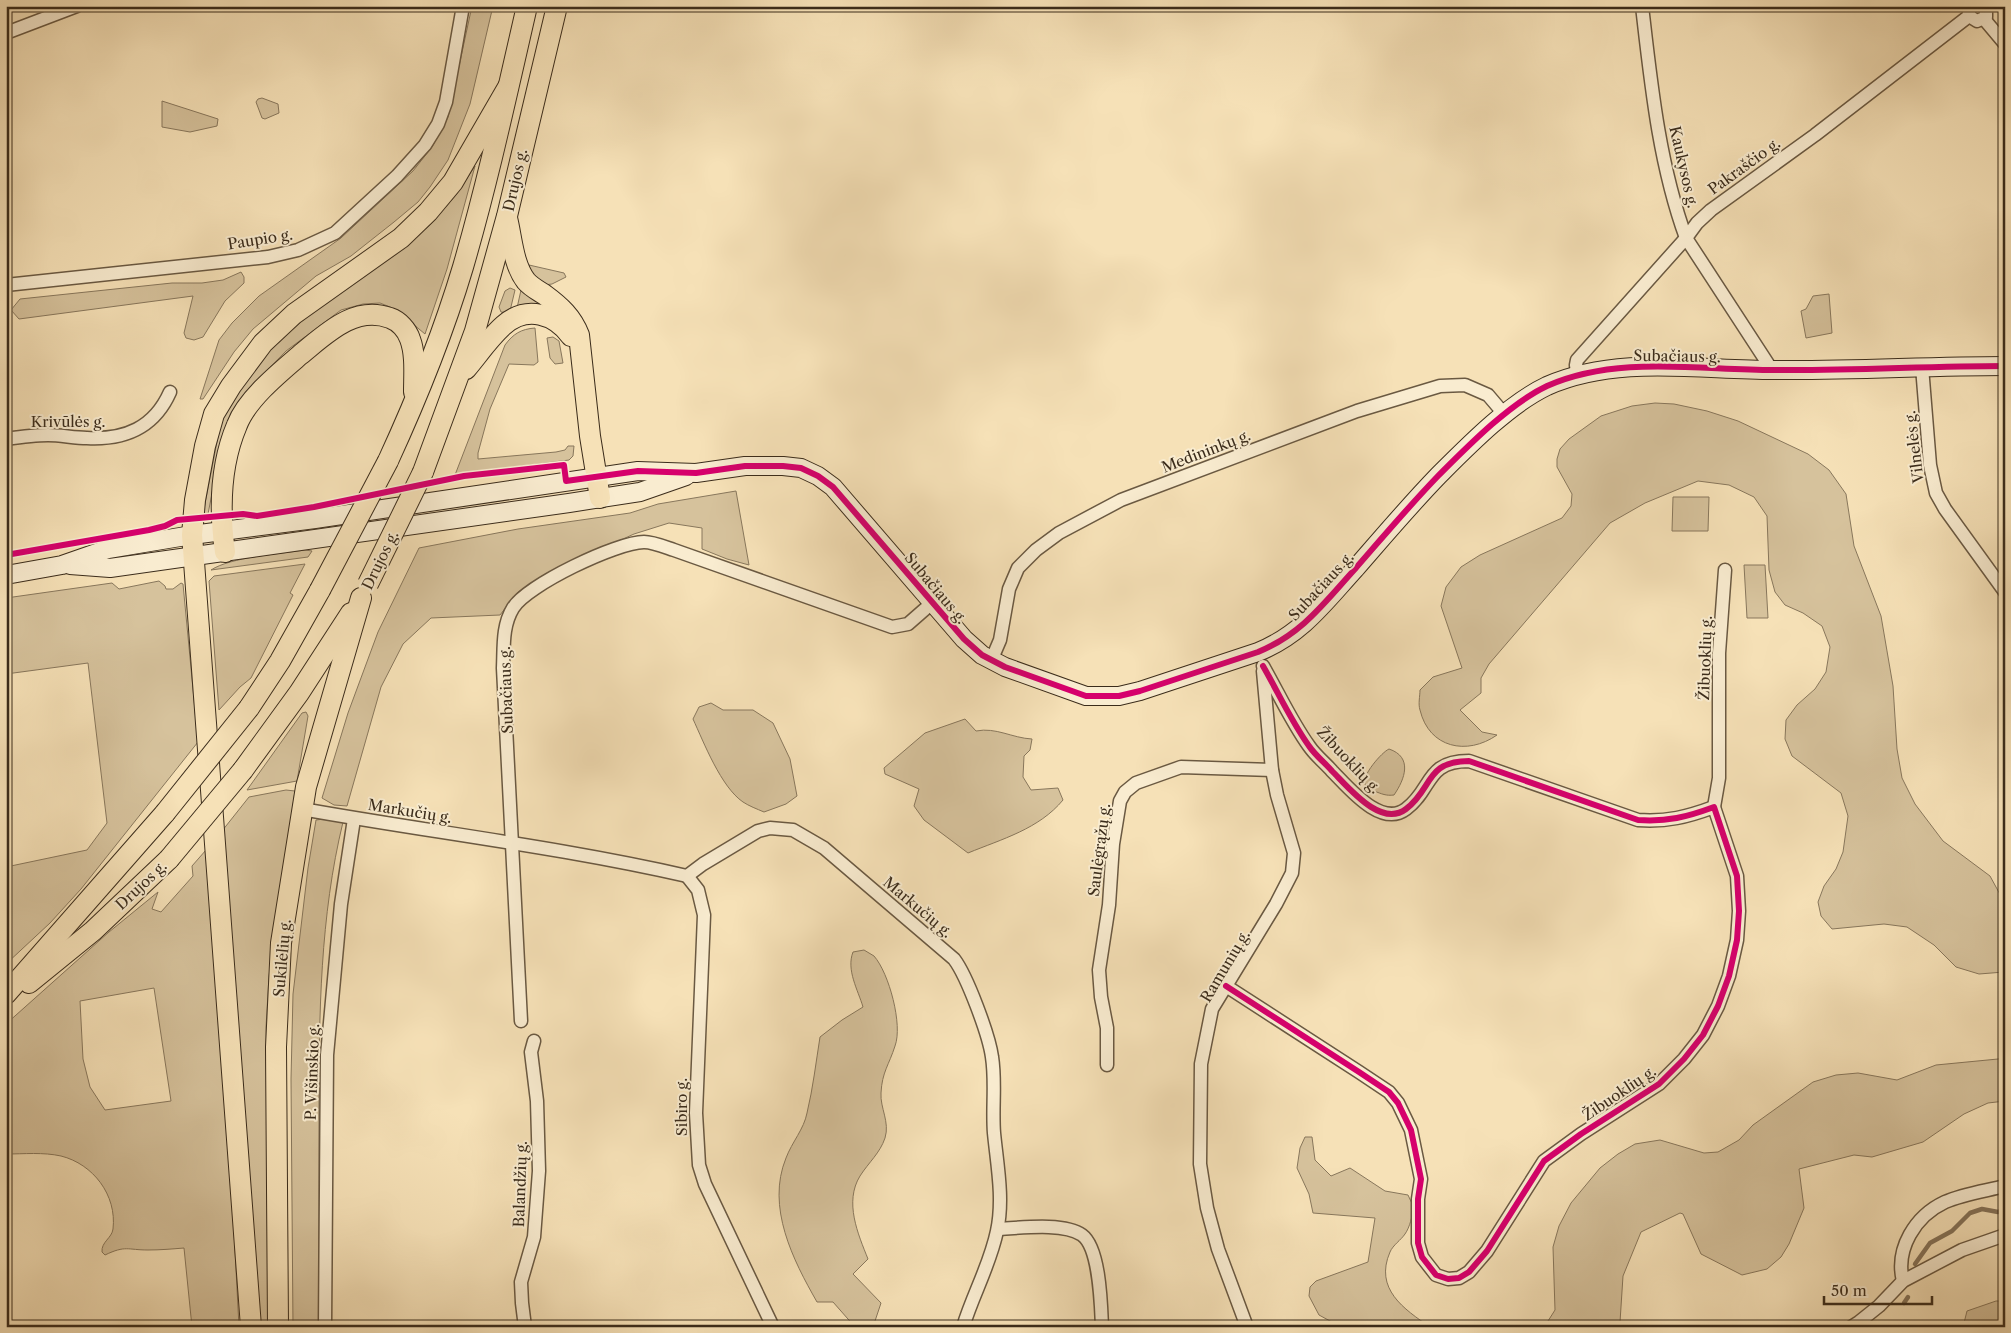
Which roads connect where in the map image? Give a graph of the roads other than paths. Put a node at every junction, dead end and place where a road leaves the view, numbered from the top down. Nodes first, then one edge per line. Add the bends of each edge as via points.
1 (77, 6) edge
2 (463, 6) edge
3 (527, 6) edge
4 (556, 6) edge
5 (1642, 6) edge
6 (1986, 6) edge
7 (1969, 11) edge
8 (1984, 19) junction
9 (6, 33) edge
10 (2005, 44) edge
11 (508, 87) junction
12 (507, 216) junction
13 (1686, 238) junction
14 (6, 285) edge
15 (582, 366) junction
16 (2005, 366) edge
17 (1922, 367) junction
18 (1772, 370) junction
19 (1578, 375) junction
20 (458, 378) junction
21 (170, 392) dead end
22 (414, 405) junction
23 (1505, 414) junction
24 (6, 439) edge
25 (696, 472) junction
26 (596, 477) junction
27 (600, 498) junction
28 (222, 531) junction
29 (192, 535) junction
30 (225, 552) junction
31 (194, 556) junction
32 (62, 565) junction
33 (1725, 570) dead end
34 (6, 575) edge
35 (365, 591) junction
36 (2005, 592) edge
37 (932, 603) junction
38 (1260, 659) junction
39 (991, 661) junction
40 (1272, 770) junction
41 (1714, 807) junction
42 (302, 809) junction
43 (354, 819) junction
44 (512, 843) junction
45 (687, 876) junction
46 (1226, 986) junction
47 (6, 994) edge
48 (6, 1002) edge
49 (521, 1021) dead end
50 (534, 1041) dead end
51 (1107, 1065) dead end
52 (2005, 1186) edge
53 (998, 1229) junction
54 (2005, 1235) edge
55 (1903, 1281) junction
56 (1246, 1323) edge
57 (252, 1327) edge
58 (278, 1327) edge
59 (325, 1327) edge
60 (525, 1327) edge
61 (773, 1327) edge
62 (963, 1327) edge
63 (1102, 1327) edge
64 (1257, 1327) edge
65 (1851, 1327) edge

1 - 9 street
2 - 14 street, Paupio g. via 446,102 432,134 402,171 335,233 298,250 268,257
3 - 11 main road, Drujos g.
4 - 12 main road, Drujos g.
5 - 13 street, Kaukysos g. via 1652,94 1666,172
6 - 8 street via 1988,13
7 - 8 street via 1977,22
7 - 13 street, Pakraščio g. via 1815,135 1711,210
8 - 10 street
11 - 22 main road, Drujos g. via 463,267
11 - 29 main road via 453,182 428,212 401,238 294,314 263,343 231,386 214,414 205,446
12 - 15 main road via 517,262 527,282 559,305 574,322 580,335
12 - 20 main road, Drujos g. via 475,331
13 - 18 street, Kaukysos g.
13 - 19 street, Pakraščio g. via 1577,360
15 - 20 main road via 571,336 563,326 545,316 531,314 503,325
15 - 26 main road
16 - 17 street, Subačiaus g.
17 - 18 street, Subačiaus g.
17 - 36 street, Vilnelės g. via 1930,466 1936,493
18 - 19 street, Subačiaus g. via 1622,368
19 - 23 street, Subačiaus g. via 1545,387
20 - 35 main road, Drujos g., bridge via 422,472
21 - 24 street, Krivūlės g. via 163,408 134,432 111,438 49,435
22 - 28 main road via 413,353 410,338 403,327 394,319 377,313 332,329 252,401 237,423 223,481
22 - 47 main road, Drujos g., bridge via 320,590 249,708 165,813
23 - 38 street, Subačiaus g. via 1419,496 1307,622
23 - 39 street, Medininkų g. via 1488,395 1473,388 1465,385 1440,386 1357,411 1121,500 1059,533 1018,568 1009,589 1000,640
25 - 26 street, Subačiaus g. via 638,471
25 - 27 street, Subačiaus g. via 640,492
25 - 37 street, Subačiaus g. via 745,466 783,466 801,468 818,476 849,504
26 - 27 main road
26 - 28 street, Subačiaus g.
27 - 30 street, Subačiaus g.
28 - 29 street, Subačiaus g.
28 - 30 main road
29 - 31 main road
29 - 32 street, Subačiaus g. via 108,549
30 - 31 street, Subačiaus g.
31 - 32 street, Subačiaus g. via 110,568
31 - 57 main road
32 - 34 street, Subačiaus g.
33 - 41 street, Žibuoklių g. via 1719,653 1719,778
35 - 42 main road, Sukilėlių g. via 316,751
35 - 48 main road, Drujos g., bridge via 243,770 169,859 93,930
37 - 39 street, Subačiaus g. via 964,639
37 - 44 street, Subačiaus g. via 908,624 892,627 645,542 625,545 555,576 514,606 504,633
38 - 39 street, Subačiaus g. via 1140,691 1103,697 1086,696
38 - 40 street, Ramunių g.
38 - 41 street, Žibuoklių g. via 1309,746 1370,807 1388,814 1398,814 1409,807 1438,769 1454,761 1469,761 1638,820 1658,822
40 - 46 street, Ramunių g. via 1276,795 1294,853 1292,873
40 - 51 street, Saulėgrąžų g. via 1181,767 1136,783 1125,792 1120,801 1113,844 1099,970 1107,1028
41 - 46 street, Žibuoklių g. via 1737,876 1739,911 1729,976 1707,1027 1684,1059 1659,1084 1544,1161 1487,1251 1469,1272 1459,1278 1436,1275 1422,1257 1418,1243 1421,1179 1410,1130 1398,1102 1367,1077
42 - 43 street, Markučių g.
42 - 58 main road, Sukilėlių g. via 281,943 276,1047
43 - 44 street, Markučių g.
43 - 59 street, P. Višinskio g. via 341,904 327,1055
44 - 45 street, Markučių g.
44 - 49 street
45 - 53 street, Markučių g. via 758,831 770,828 793,830 824,848 954,959 964,976 992,1057
45 - 61 street, Sibiro g. via 698,890 704,915 696,1113 699,1165
46 - 56 street, Ramunių g. via 1212,1009 1201,1064 1200,1164 1218,1249
50 - 60 street, Balandžių g. via 531,1052 537,1101 539,1171 534,1237 521,1282
52 - 55 street via 1958,1197 1928,1213 1907,1239 1901,1263
53 - 62 street, Markučių g. via 989,1264
53 - 63 street via 1062,1228 1082,1235 1090,1246 1099,1278
54 - 55 street via 1962,1250
55 - 65 street via 1879,1306
56 - 64 street

